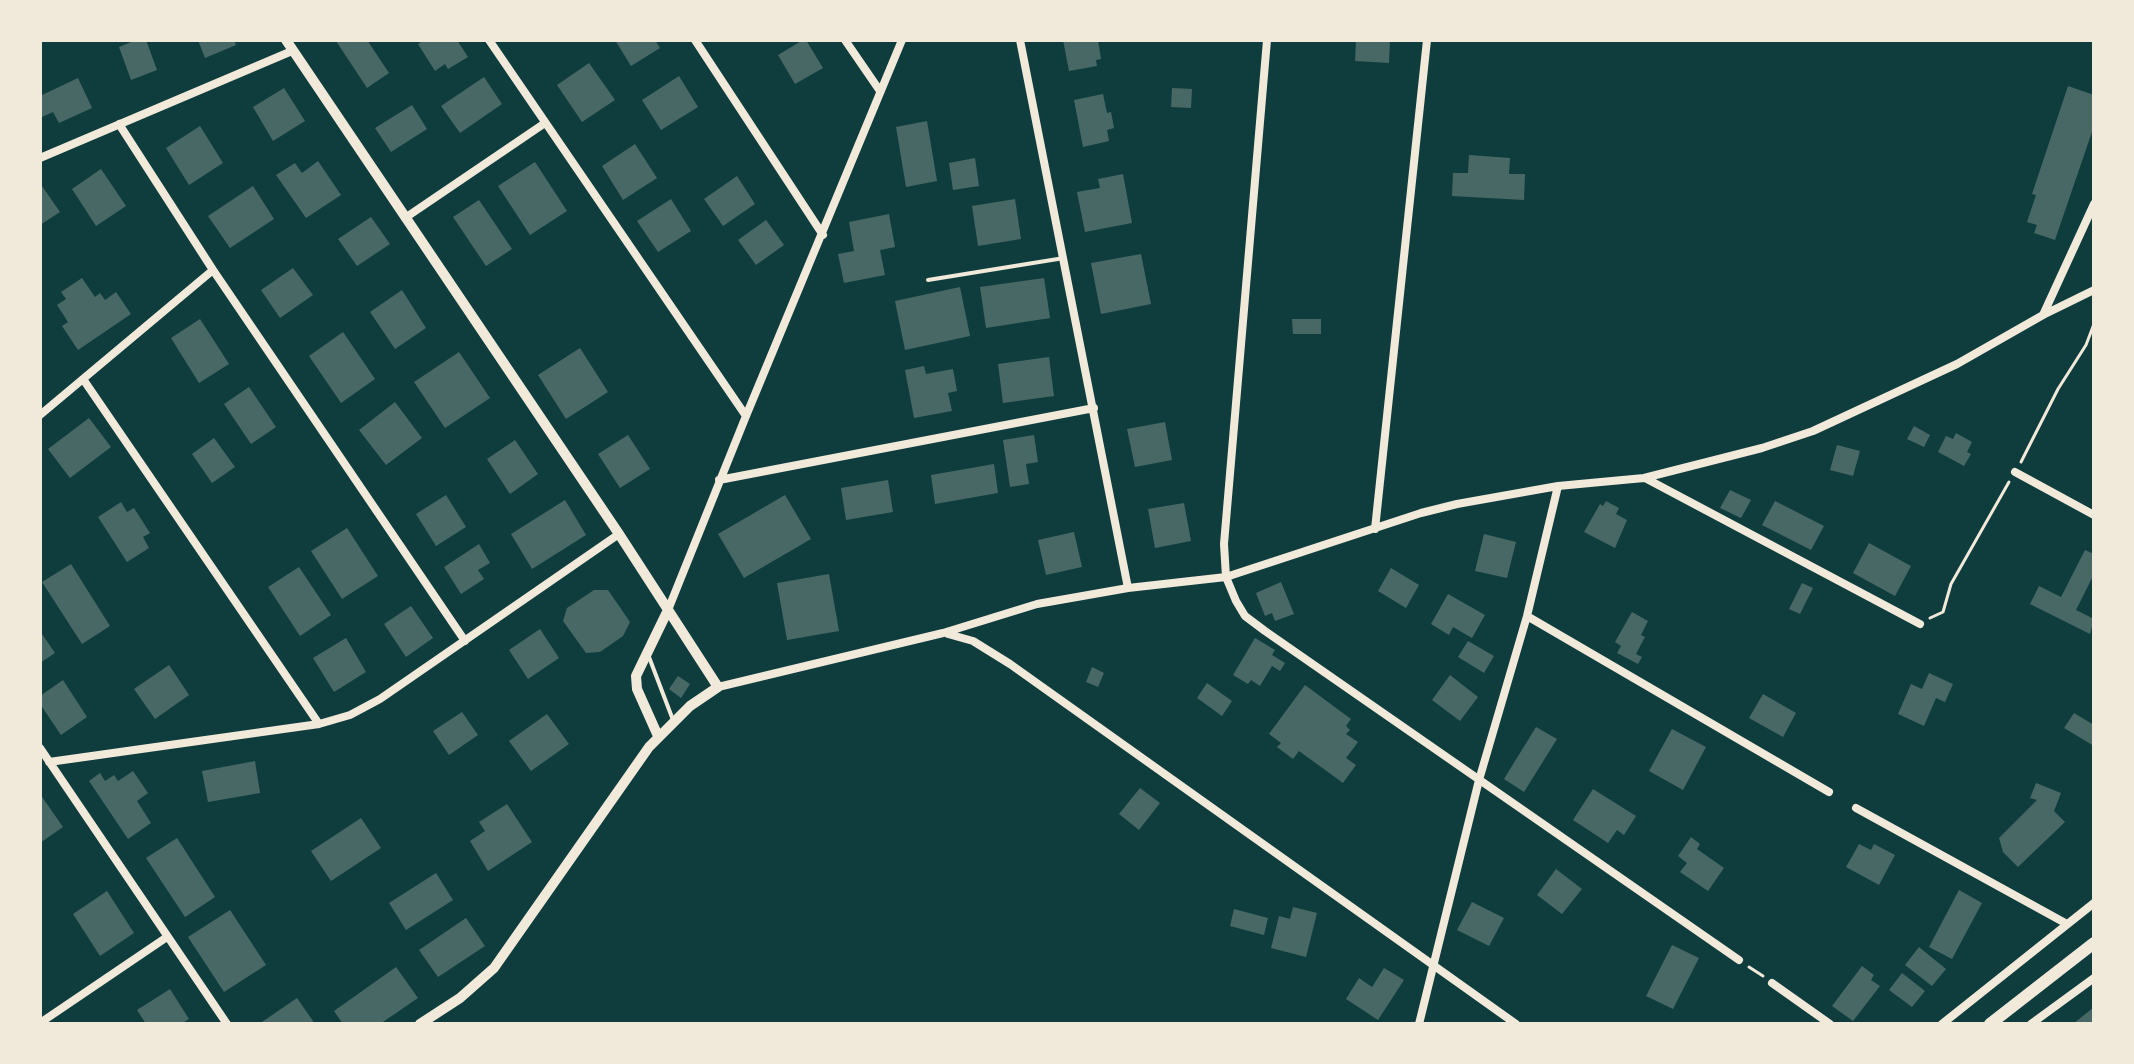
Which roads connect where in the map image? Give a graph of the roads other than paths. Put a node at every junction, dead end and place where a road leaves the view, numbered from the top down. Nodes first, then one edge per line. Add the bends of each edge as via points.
1 (286, 40) edge
2 (489, 40) edge
3 (695, 40) edge
4 (845, 40) edge
5 (902, 40) edge
6 (1020, 40) edge
7 (1267, 40) edge
8 (1427, 40) edge
9 (292, 51) junction
10 (880, 91) junction
11 (545, 123) junction
12 (119, 124) junction
13 (40, 158) edge
14 (2094, 204) edge
15 (405, 218) junction
16 (823, 235) junction
17 (1064, 258) junction
18 (213, 270) junction
19 (928, 280) dead end
20 (2094, 290) edge
21 (2043, 315) junction
22 (83, 379) junction
23 (1094, 408) junction
24 (40, 415) edge
25 (746, 416) junction
26 (2015, 472) dead end
27 (1644, 478) junction
28 (719, 480) junction
29 (1558, 486) junction
30 (2094, 515) edge
31 (1375, 529) junction
32 (619, 534) junction
33 (1226, 577) junction
34 (1128, 588) junction
35 (668, 610) junction
36 (1527, 616) junction
37 (1920, 624) dead end
38 (943, 633) junction
39 (465, 641) junction
40 (647, 651) junction
41 (718, 687) junction
42 (673, 722) junction
43 (319, 724) junction
44 (658, 736) junction
45 (40, 748) edge
46 (49, 762) junction
47 (1479, 780) junction
48 (1829, 792) dead end
49 (1856, 808) dead end
50 (2094, 903) edge
51 (2067, 924) junction
52 (167, 937) junction
53 (2094, 943) edge
54 (1739, 960) road end
55 (1433, 966) junction
56 (2094, 978) edge
57 (1772, 983) road end
58 (40, 1023) edge
59 (227, 1024) edge
60 (420, 1024) edge
61 (1419, 1024) edge
62 (1516, 1024) edge
63 (1830, 1024) edge
64 (1942, 1024) edge
65 (1990, 1024) edge
66 (2031, 1024) edge

1 - 9 street
2 - 11 street
3 - 16 street
4 - 10 street
5 - 10 street
6 - 17 street
7 - 33 street via 1225,532
8 - 31 street
9 - 12 street
9 - 15 street
10 - 16 street
11 - 15 street
11 - 25 street
12 - 13 street
12 - 18 street
14 - 21 street
15 - 32 street
16 - 25 street
17 - 19 lane
17 - 23 street
18 - 22 street
18 - 39 street
20 - 21 street
21 - 27 street via 1957,364 1789,440
22 - 24 street
22 - 43 street
23 - 28 street
23 - 34 street
25 - 28 street
26 - 30 street
27 - 29 street
27 - 37 street
28 - 35 street
29 - 31 street via 1457,504
29 - 36 street
31 - 33 street
32 - 35 street
32 - 39 street
33 - 34 street
33 - 47 street via 1250,620
34 - 38 street via 1037,604
35 - 40 street
35 - 41 street
36 - 47 street
36 - 48 street
38 - 41 street
38 - 55 street via 973,641 1010,664
39 - 43 street via 364,708
40 - 42 lane
40 - 44 street via 636,676 637,689
41 - 42 street
42 - 44 street
43 - 46 street
44 - 60 street via 494,968
45 - 46 street
46 - 52 street
47 - 54 street
47 - 55 street
49 - 51 street
50 - 51 street
51 - 64 street
52 - 58 street
52 - 59 street
53 - 65 main road
55 - 61 street
55 - 62 street
56 - 66 street
57 - 63 street

